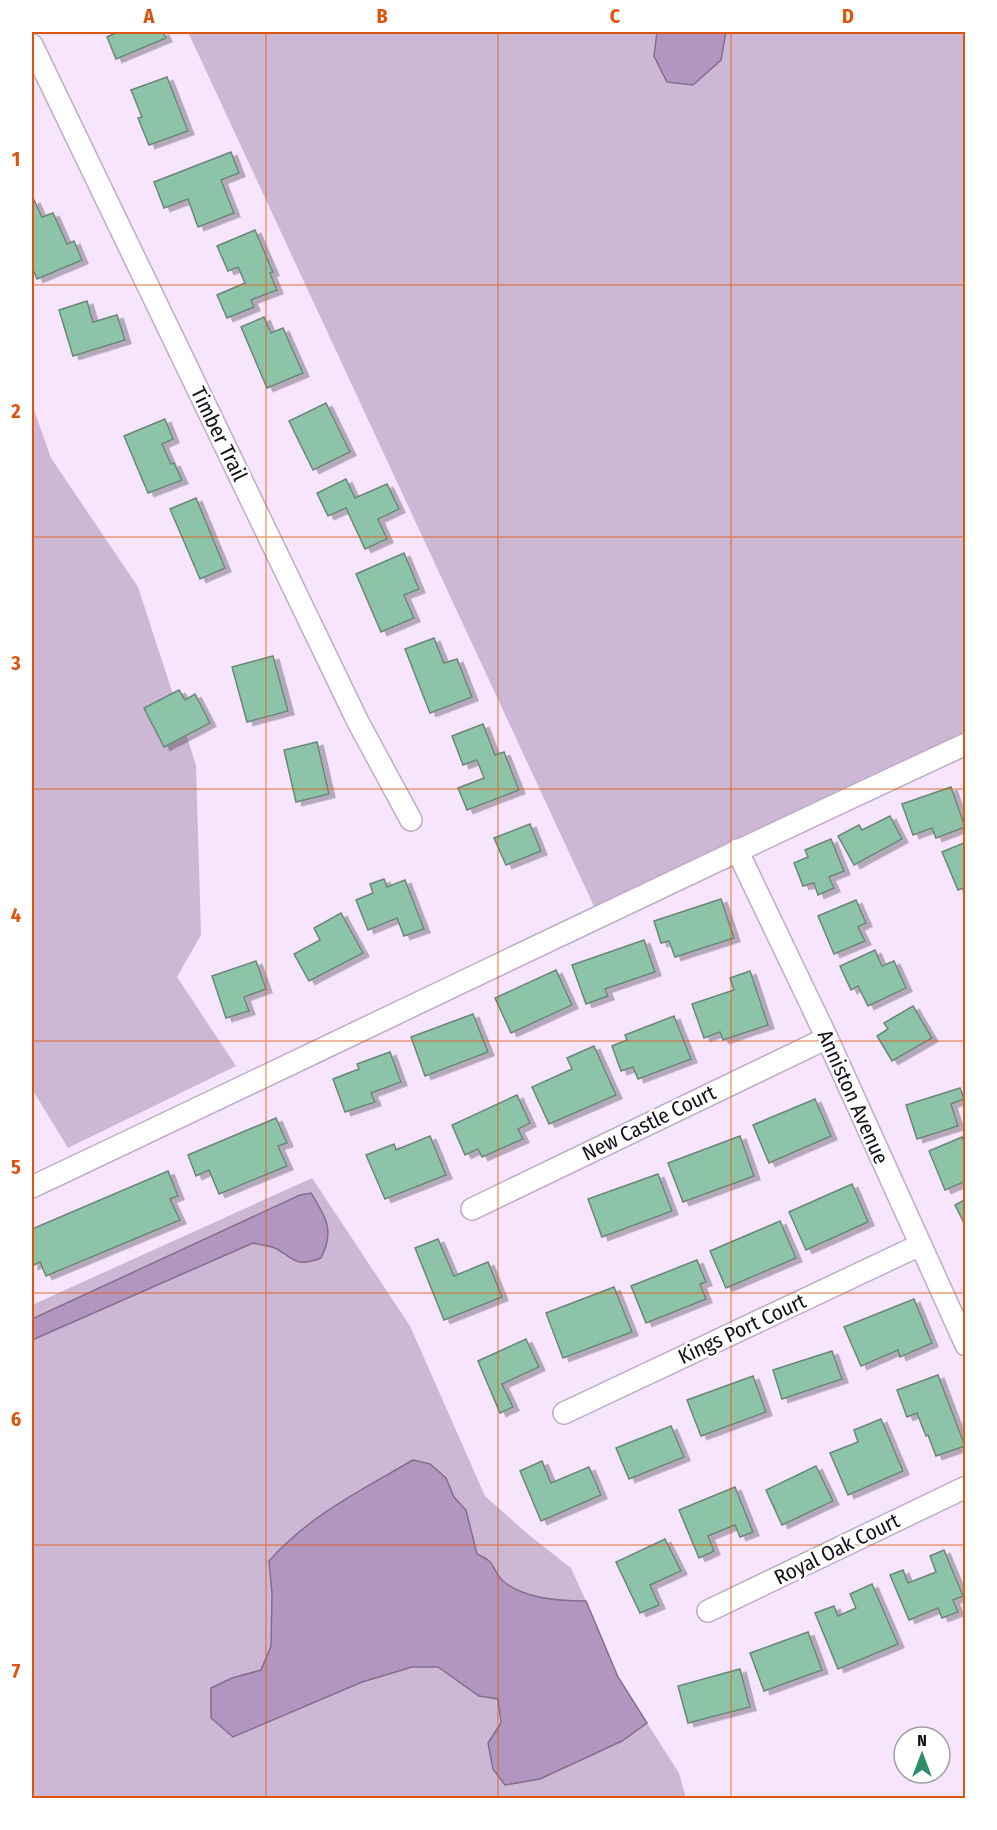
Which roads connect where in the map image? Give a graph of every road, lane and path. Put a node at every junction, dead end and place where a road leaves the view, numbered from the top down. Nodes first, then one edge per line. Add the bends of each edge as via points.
1 (32, 45) edge
2 (966, 744) edge
3 (411, 820) dead end
4 (736, 850) junction
5 (827, 1038) junction
6 (32, 1187) edge
7 (472, 1209) dead end
8 (920, 1245) junction
9 (966, 1345) edge
10 (564, 1413) dead end
11 (966, 1487) edge
12 (708, 1611) dead end

1 - 3 street, Timber Trail via 358,722
2 - 4 street
4 - 5 street, Anniston Avenue
4 - 6 street
5 - 7 street, New Castle Court
5 - 8 street, Anniston Avenue
8 - 9 street, Anniston Avenue
8 - 10 street, Kings Port Court
11 - 12 street, Royal Oak Court

